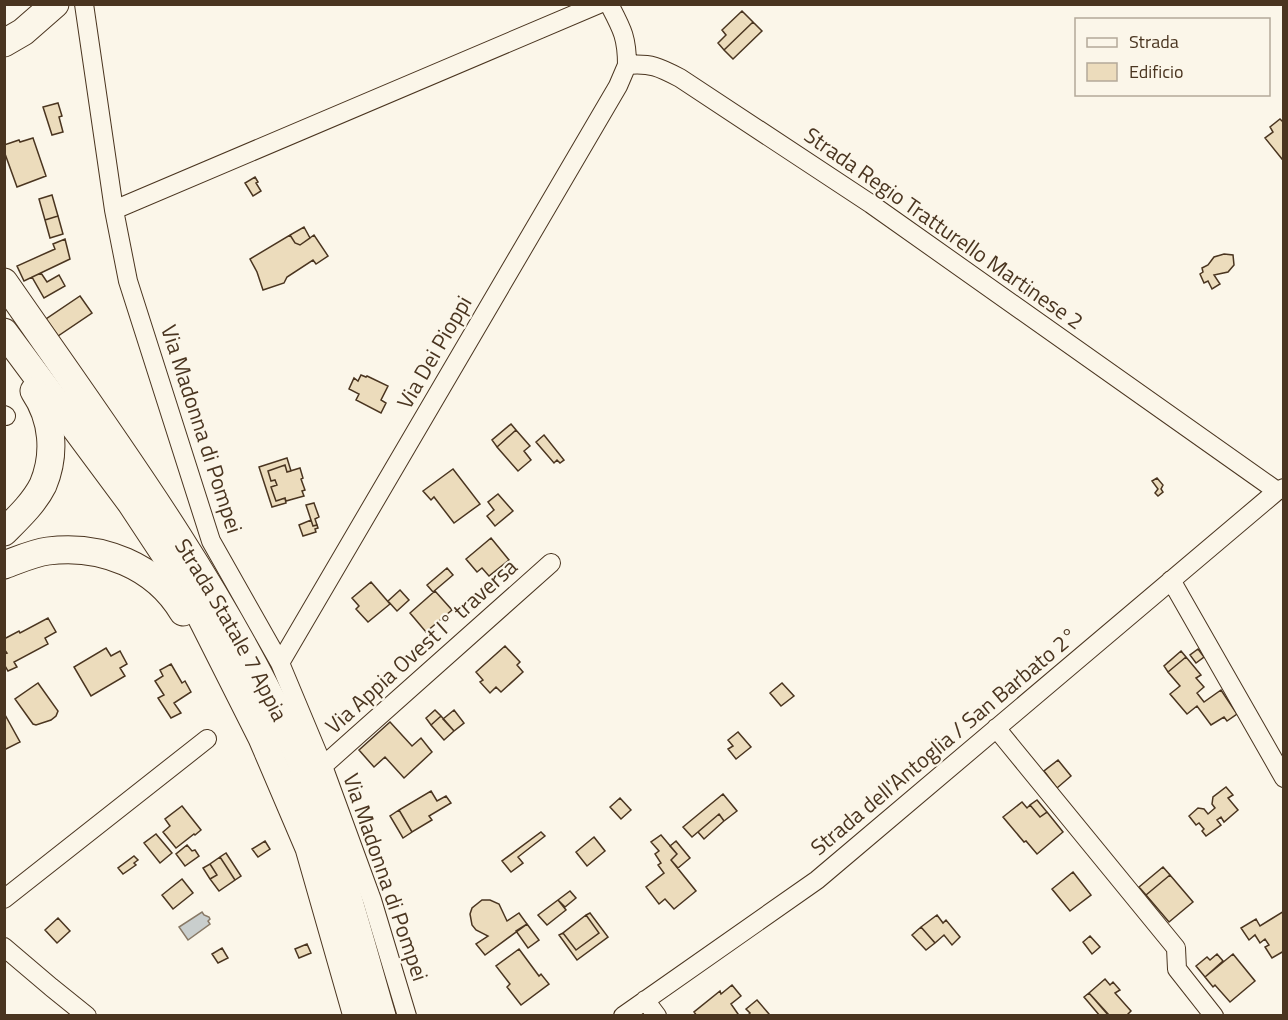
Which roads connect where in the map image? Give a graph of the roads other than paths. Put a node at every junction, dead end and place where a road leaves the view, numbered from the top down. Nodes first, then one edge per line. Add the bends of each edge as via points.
1 (55, 4) edge
2 (84, 4) edge
3 (599, 4) edge
4 (609, 4) edge
5 (4, 42) edge
6 (627, 65) junction
7 (114, 210) junction
8 (4, 282) edge
9 (4, 332) edge
10 (4, 348) edge
11 (1280, 489) edge
12 (4, 532) edge
13 (551, 563) dead end
14 (4, 565) edge
15 (1171, 580) junction
16 (280, 663) junction
17 (996, 728) junction
18 (262, 738) junction
19 (207, 739) dead end
20 (323, 766) junction
21 (1284, 778) edge
22 (4, 899) edge
23 (4, 947) edge
24 (645, 1000) junction
25 (87, 1016) edge
26 (357, 1016) edge
27 (382, 1016) edge
28 (407, 1016) edge
29 (623, 1016) edge
30 (657, 1016) edge
31 (1214, 1016) edge

1 - 5 highway via 23,32
2 - 7 street, Via Madonna di Pompei
3 - 7 street
4 - 6 street via 622,29
6 - 11 street, Strada Regio Tratturello Martinese 2 via 646,63 680,78 871,204
6 - 16 street, Via Dei Pioppi via 612,97
7 - 16 street, Via Madonna di Pompei via 128,281 211,541
8 - 27 highway, Strada Statale 7 Appia via 194,560 268,693 325,823
9 - 18 highway, Strada Statale 7 Appia via 164,553
10 - 12 highway via 42,402 51,428 51,455 42,485 26,510
11 - 15 street, Strada dell'Antoglia / San Barbato 2°
13 - 20 street, Via Appia Ovest I° traversa
14 - 18 highway via 47,551 72,550 99,553 143,570 176,601 233,702
15 - 17 street, Strada dell'Antoglia / San Barbato 2°
15 - 21 street
16 - 20 street, Via Madonna di Pompei
17 - 24 street, Strada dell'Antoglia / San Barbato 2° via 817,880
17 - 31 street via 1176,948 1176,969
18 - 26 highway, Strada Statale 7 Appia via 309,848
19 - 22 street
20 - 28 street, Via Madonna di Pompei via 372,900
23 - 25 street
24 - 29 street, Strada dell'Antoglia / San Barbato 2°
24 - 30 street

